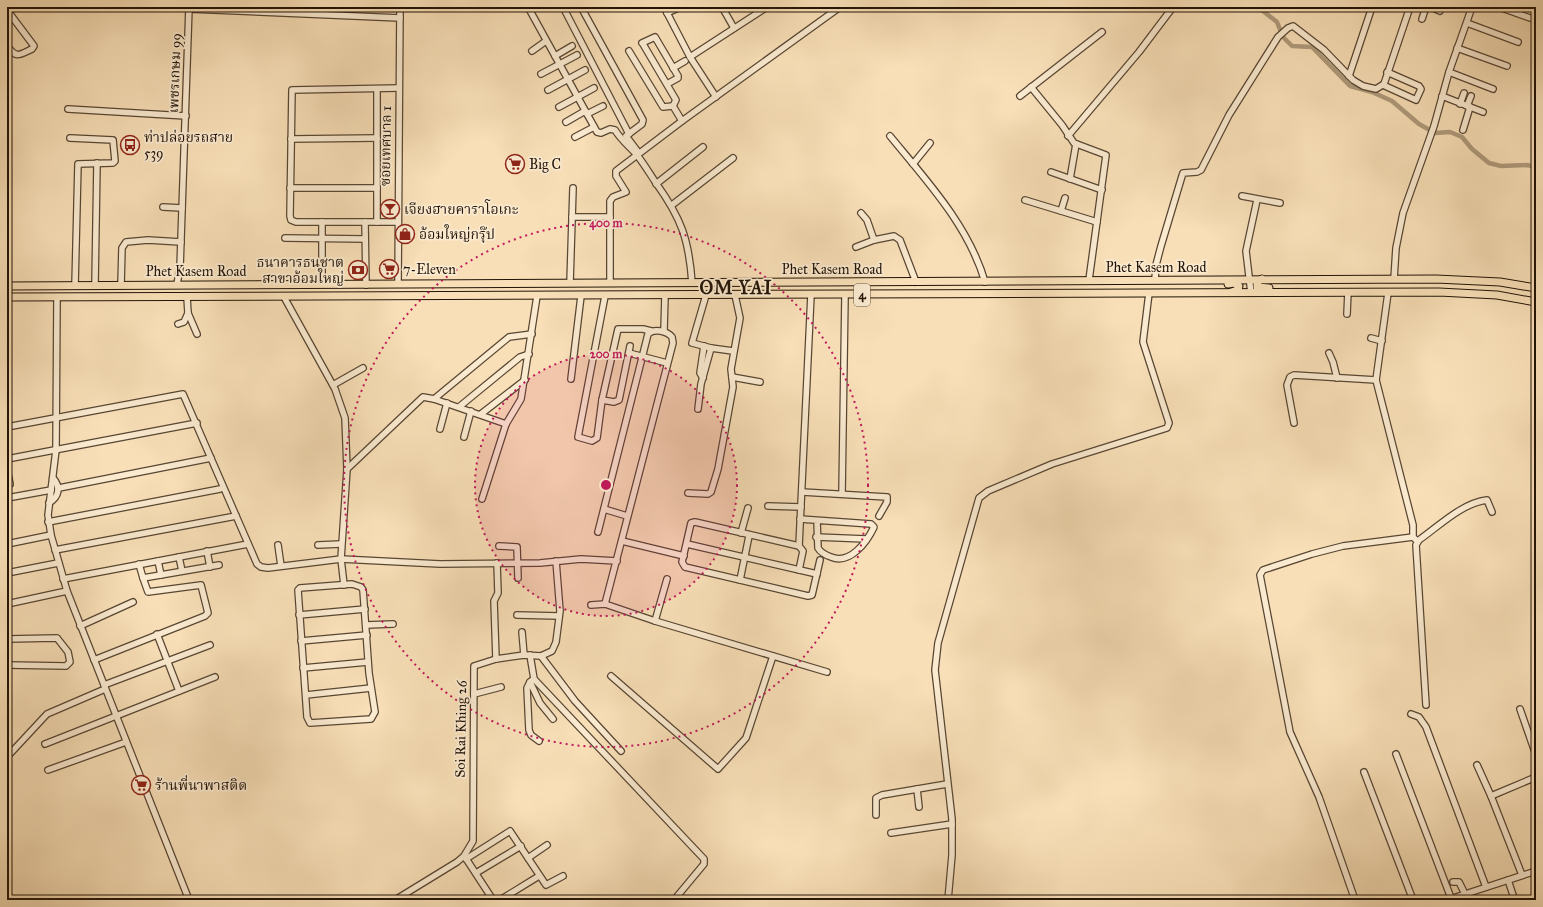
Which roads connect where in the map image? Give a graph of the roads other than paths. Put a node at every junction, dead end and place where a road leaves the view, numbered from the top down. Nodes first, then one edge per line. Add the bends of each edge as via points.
1 (400, 7) edge
2 (528, 7) edge
3 (563, 7) edge
4 (581, 7) edge
5 (664, 7) edge
6 (680, 7) edge
7 (722, 7) edge
8 (767, 7) edge
9 (840, 7) edge
10 (1173, 7) edge
11 (1372, 7) edge
12 (1410, 7) edge
13 (1426, 7) edge
14 (1431, 7) edge
15 (1472, 7) edge
16 (1499, 7) edge
17 (189, 8) edge
18 (7, 10) edge
19 (757, 10) edge
20 (1440, 11) dead end
21 (667, 13) junction
22 (400, 18) junction
23 (1530, 18) dead end
24 (1422, 20) dead end
25 (1467, 23) junction
26 (734, 28) junction
27 (1102, 32) dead end
28 (546, 41) junction
29 (1518, 42) dead end
30 (7, 46) edge
31 (572, 46) dead end
32 (1457, 48) junction
33 (532, 51) dead end
34 (630, 51) dead end
35 (577, 55) dead end
36 (555, 56) junction
37 (690, 57) junction
38 (684, 61) dead end
39 (560, 64) junction
40 (1507, 66) dead end
41 (673, 68) junction
42 (585, 70) dead end
43 (1387, 72) junction
44 (1449, 72) junction
45 (541, 74) dead end
46 (1349, 76) junction
47 (568, 79) junction
48 (667, 84) junction
49 (1383, 85) junction
50 (1031, 87) junction
51 (399, 88) junction
52 (594, 88) dead end
53 (1493, 88) dead end
54 (377, 89) junction
55 (548, 90) dead end
56 (1464, 93) dead end
57 (577, 96) junction
58 (1020, 96) dead end
59 (1442, 96) junction
60 (1471, 96) dead end
61 (716, 97) junction
62 (1460, 104) junction
63 (603, 106) dead end
64 (673, 106) junction
65 (559, 107) dead end
66 (1469, 107) junction
67 (68, 109) dead end
68 (586, 112) junction
69 (1482, 112) dead end
70 (186, 116) junction
71 (682, 121) junction
72 (566, 122) dead end
73 (594, 127) junction
74 (1462, 130) dead end
75 (629, 134) junction
76 (890, 136) dead end
77 (1068, 136) junction
78 (575, 137) dead end
79 (70, 138) dead end
80 (377, 138) junction
81 (291, 139) junction
82 (930, 143) dead end
83 (1076, 144) junction
84 (703, 147) dead end
85 (638, 155) junction
86 (733, 158) dead end
87 (97, 163) junction
88 (913, 164) junction
89 (1051, 172) dead end
90 (1070, 179) junction
91 (656, 184) junction
92 (290, 188) junction
93 (377, 188) junction
94 (573, 188) dead end
95 (1102, 190) junction
96 (1242, 196) dead end
97 (1065, 198) dead end
98 (1025, 200) dead end
99 (1257, 200) junction
100 (1280, 203) dead end
101 (672, 205) junction
102 (163, 207) dead end
103 (182, 208) junction
104 (1061, 211) junction
105 (863, 215) dead end
106 (572, 217) junction
107 (610, 218) junction
108 (322, 222) junction
109 (365, 222) junction
110 (377, 222) junction
111 (397, 222) junction
112 (1097, 222) junction
113 (285, 238) dead end
114 (322, 239) junction
115 (365, 239) junction
116 (874, 240) junction
117 (181, 242) junction
118 (856, 247) dead end
119 (1250, 279) junction
120 (1263, 279) junction
121 (1394, 279) junction
122 (1089, 280) junction
123 (1156, 280) junction
124 (1164, 280) junction
125 (916, 282) junction
126 (985, 282) junction
127 (570, 283) junction
128 (610, 283) junction
129 (692, 283) junction
130 (162, 284) junction
131 (177, 284) junction
132 (322, 284) junction
133 (366, 284) junction
134 (398, 284) junction
135 (95, 285) junction
136 (121, 285) junction
137 (7, 286) edge
138 (75, 286) junction
139 (1536, 288) edge
140 (1339, 292) junction
141 (1348, 292) junction
142 (1148, 293) junction
143 (1229, 293) junction
144 (1251, 293) junction
145 (1388, 293) junction
146 (665, 295) junction
147 (706, 295) junction
148 (735, 295) junction
149 (811, 295) junction
150 (845, 295) junction
151 (537, 296) junction
152 (582, 296) junction
153 (605, 296) junction
154 (57, 297) junction
155 (187, 297) junction
156 (284, 297) junction
157 (7, 298) edge
158 (162, 298) junction
159 (172, 298) junction
160 (1536, 302) edge
161 (188, 313) junction
162 (1347, 314) dead end
163 (178, 324) dead end
164 (651, 331) junction
165 (664, 331) junction
166 (197, 334) dead end
167 (532, 334) junction
168 (1371, 338) dead end
169 (1382, 341) junction
170 (630, 346) dead end
171 (704, 346) junction
172 (711, 348) junction
173 (733, 351) junction
174 (629, 353) junction
175 (1329, 353) dead end
176 (529, 354) junction
177 (643, 356) junction
178 (667, 363) junction
179 (363, 368) dead end
180 (732, 377) junction
181 (703, 378) junction
182 (1337, 378) junction
183 (571, 379) dead end
184 (525, 380) junction
185 (1376, 380) junction
186 (760, 382) dead end
187 (332, 385) junction
188 (434, 399) junction
189 (602, 400) junction
190 (447, 403) junction
191 (459, 407) junction
192 (698, 409) dead end
193 (471, 411) junction
194 (481, 414) junction
195 (56, 417) junction
196 (197, 423) junction
197 (1294, 423) dead end
198 (506, 424) junction
199 (7, 427) edge
200 (440, 430) dead end
201 (464, 437) dead end
202 (56, 450) junction
203 (211, 458) junction
204 (7, 459) edge
205 (7, 469) edge
206 (347, 469) junction
207 (53, 478) junction
208 (10, 484) dead end
209 (59, 488) junction
210 (220, 489) dead end
211 (51, 490) junction
212 (802, 492) junction
213 (688, 493) dead end
214 (842, 494) junction
215 (7, 498) edge
216 (482, 499) dead end
217 (49, 503) junction
218 (768, 506) dead end
219 (801, 507) junction
220 (748, 508) dead end
221 (604, 509) junction
222 (1492, 512) dead end
223 (236, 516) junction
224 (627, 516) junction
225 (879, 516) dead end
226 (800, 519) junction
227 (817, 521) junction
228 (48, 522) junction
229 (598, 532) dead end
230 (741, 533) junction
231 (51, 535) junction
232 (749, 536) junction
233 (816, 537) junction
234 (866, 539) junction
235 (1415, 540) junction
236 (622, 541) junction
237 (7, 544) edge
238 (248, 544) junction
239 (341, 544) junction
240 (687, 544) junction
241 (278, 545) dead end
242 (318, 545) dead end
243 (499, 546) dead end
244 (799, 546) junction
245 (55, 550) junction
246 (207, 551) junction
247 (684, 556) junction
248 (179, 557) junction
249 (745, 558) junction
250 (341, 559) junction
251 (158, 560) junction
252 (820, 560) dead end
253 (616, 561) junction
254 (556, 562) junction
255 (58, 563) junction
256 (497, 563) junction
257 (518, 563) junction
258 (140, 564) junction
259 (219, 565) dead end
260 (281, 566) junction
261 (210, 567) junction
262 (799, 570) junction
263 (182, 571) junction
264 (7, 573) edge
265 (817, 574) junction
266 (161, 575) junction
267 (143, 578) junction
268 (518, 578) dead end
269 (63, 579) junction
270 (667, 579) dead end
271 (740, 580) junction
272 (344, 585) junction
273 (67, 591) junction
274 (133, 602) dead end
275 (7, 604) edge
276 (605, 604) junction
277 (591, 605) dead end
278 (365, 609) junction
279 (299, 615) junction
280 (517, 615) dead end
281 (560, 616) junction
282 (655, 621) junction
283 (393, 624) dead end
284 (366, 625) junction
285 (80, 626) junction
286 (522, 632) dead end
287 (157, 634) junction
288 (367, 635) junction
289 (7, 639) edge
290 (302, 641) junction
291 (210, 645) dead end
292 (524, 655) junction
293 (530, 655) junction
294 (541, 656) junction
295 (773, 656) junction
296 (496, 659) junction
297 (94, 660) junction
298 (167, 661) junction
299 (368, 662) junction
300 (7, 665) edge
301 (304, 668) junction
302 (827, 672) dead end
303 (611, 676) dead end
304 (215, 677) dead end
305 (532, 681) junction
306 (104, 687) junction
307 (501, 687) dead end
308 (371, 688) junction
309 (179, 691) junction
310 (474, 694) junction
311 (306, 695) junction
312 (1426, 705) dead end
313 (1520, 709) dead end
314 (1411, 714) dead end
315 (116, 715) junction
316 (553, 718) dead end
317 (540, 741) dead end
318 (126, 742) junction
319 (45, 744) dead end
320 (620, 750) dead end
321 (1396, 754) dead end
322 (1536, 755) edge
323 (7, 757) edge
324 (1477, 765) dead end
325 (48, 770) dead end
326 (1364, 772) dead end
327 (1536, 777) edge
328 (947, 784) junction
329 (917, 789) junction
330 (1491, 796) junction
331 (919, 807) dead end
332 (876, 815) dead end
333 (952, 824) junction
334 (891, 833) dead end
335 (547, 845) dead end
336 (521, 846) junction
337 (465, 857) junction
338 (528, 858) junction
339 (1536, 871) edge
340 (476, 873) junction
341 (1522, 875) junction
342 (539, 876) junction
343 (563, 876) dead end
344 (1508, 880) junction
345 (1453, 882) dead end
346 (1486, 887) junction
347 (1465, 894) junction
348 (1514, 898) dead end
349 (1449, 899) edge
350 (189, 900) edge
351 (395, 900) edge
352 (493, 900) edge
353 (500, 900) edge
354 (674, 900) edge
355 (948, 900) edge
356 (1355, 900) edge
357 (1413, 900) edge

1 - 22 street, ซอยเทศบาล 1
2 - 28 street
3 - 75 street
4 - 75 street via 643,120 642,124
5 - 21 street
6 - 21 street
7 - 26 street
8 - 19 street
9 - 61 street
10 - 77 street via 1140,52
11 - 46 street
12 - 43 street
13 - 24 street
14 - 20 street
15 - 25 street
16 - 23 street
17 - 22 street
17 - 70 street, เพชรเกษม 99
18 - 30 street via 34,46 18,55
19 - 26 street
21 - 37 street
22 - 51 street, ซอยเทศบาล 1
25 - 29 street
25 - 32 street
26 - 37 street
27 - 50 street
28 - 33 street
28 - 36 street
31 - 36 street
32 - 40 street
32 - 44 street
34 - 64 street via 663,107
35 - 39 street
36 - 39 street
37 - 61 street
38 - 41 street
39 - 45 street
39 - 47 street
41 - 48 street via 678,78
41 - 48 street via 655,37 642,42
42 - 47 street
43 - 49 street
43 - 49 street via 1422,89 1416,100
44 - 53 street
44 - 59 street
46 - 49 street via 1368,88 1376,89
46 - 123 street via 1324,50 1293,26 1278,37 1229,115 1201,170 1183,173 1156,265
47 - 55 street
47 - 57 street
48 - 64 street via 676,100
50 - 58 street
50 - 77 street
51 - 54 street
51 - 111 street, ซอยเทศบาล 1
52 - 57 street
54 - 80 street
54 - 81 street via 292,90
56 - 62 street
57 - 65 street
57 - 68 street
59 - 62 street
59 - 121 street via 1403,213 1396,248
60 - 66 street
61 - 71 street
62 - 66 street
63 - 68 street
64 - 71 street
66 - 69 street
66 - 74 street
67 - 70 street
68 - 72 street
68 - 73 street
70 - 103 street, เพชรเกษม 99
71 - 85 street
73 - 78 street
73 - 85 street via 599,133 610,128 614,130
75 - 85 street via 626,136
76 - 88 street
77 - 83 street
79 - 87 street via 113,140 114,162
80 - 81 street
80 - 93 street
81 - 92 street
82 - 88 street
83 - 90 street
83 - 95 street via 1106,155
84 - 91 street
85 - 91 street
85 - 107 street via 616,171 616,176 626,192 611,199
86 - 101 street
87 - 135 street
87 - 138 street via 78,164
88 - 126 street via 943,202 967,240
89 - 90 street
90 - 95 street
91 - 101 street
92 - 93 street
92 - 108 street via 291,220
93 - 110 street
94 - 106 street
95 - 112 street
96 - 99 street
97 - 104 street
98 - 104 street
99 - 100 street
99 - 119 street via 1246,252
101 - 129 street via 684,232 690,257
102 - 103 street
103 - 117 street, เพชรเกษม 99
104 - 112 street
105 - 116 street
106 - 107 street
106 - 127 street
107 - 128 street
108 - 109 street
108 - 114 street
109 - 110 street
109 - 115 street
110 - 111 street
111 - 134 street, ซอยเทศบาล 1
112 - 122 street
113 - 114 street
114 - 115 street
114 - 132 street
115 - 133 street
116 - 118 street
116 - 125 street via 894,236 898,238
117 - 131 street, เพชรเกษม 99
117 - 136 street via 126,242 122,248
119 - 120 main road, Phet Kasem Road / 4
119 - 124 main road, Phet Kasem Road / 4
119 - 144 street
120 - 121 main road, Phet Kasem Road / 4
120 - 140 main road via 1257,282 1257,287 1317,288
121 - 139 main road, Phet Kasem Road / 4 via 1474,280
122 - 123 main road, Phet Kasem Road / 4
122 - 126 main road, Phet Kasem Road / 4
123 - 124 main road, Phet Kasem Road / 4
124 - 143 main road via 1184,284 1238,285 1238,290
125 - 126 main road, Phet Kasem Road / 4
125 - 129 main road, Phet Kasem Road / 4
127 - 128 main road, Phet Kasem Road / 4
127 - 134 main road, Phet Kasem Road / 4
128 - 129 main road, Phet Kasem Road / 4
130 - 131 main road, Phet Kasem Road
130 - 136 main road, Phet Kasem Road
130 - 158 main road via 167,290
131 - 132 main road, Phet Kasem Road / 4
131 - 159 main road
132 - 133 main road, Phet Kasem Road / 4
133 - 134 main road, Phet Kasem Road / 4
135 - 136 main road, Phet Kasem Road
135 - 138 main road, Phet Kasem Road
137 - 138 main road, Phet Kasem Road
140 - 141 main road, Phet Kasem Road / 4
140 - 144 main road, Phet Kasem Road / 4
141 - 145 main road, Phet Kasem Road / 4
141 - 162 street
142 - 143 main road, Phet Kasem Road / 4
142 - 150 main road, Phet Kasem Road / 4
142 - 328 street via 1144,342 1169,423 1167,428 1052,464 988,491 979,498 936,651 935,670
143 - 144 main road, Phet Kasem Road / 4
145 - 160 main road, Phet Kasem Road / 4 via 1472,293
145 - 169 street
146 - 147 main road, Phet Kasem Road / 4
146 - 153 main road, Phet Kasem Road / 4
146 - 165 street
147 - 148 main road, Phet Kasem Road / 4
147 - 171 street via 692,343
148 - 149 main road, Phet Kasem Road / 4
148 - 173 street via 740,318
149 - 150 main road, Phet Kasem Road / 4
149 - 212 street
150 - 214 street
151 - 152 main road, Phet Kasem Road / 4
151 - 156 main road, Phet Kasem Road / 4
151 - 167 street
152 - 153 main road, Phet Kasem Road / 4
152 - 183 street
153 - 189 street via 578,437 592,440 597,438
154 - 157 main road, Phet Kasem Road
154 - 158 main road, Phet Kasem Road
154 - 195 street
155 - 156 main road, Phet Kasem Road / 4
155 - 159 main road, Phet Kasem Road
155 - 161 street
156 - 187 street
158 - 159 main road, Phet Kasem Road
161 - 163 street via 184,322
161 - 166 street
164 - 165 street
164 - 177 street
164 - 189 street via 618,329
165 - 178 street via 673,339
167 - 176 street
167 - 188 street via 509,337
168 - 169 street
169 - 185 street
170 - 174 street
171 - 172 street
171 - 181 street via 700,373
172 - 173 street
172 - 181 street
173 - 180 street
174 - 177 street
174 - 189 street via 618,400
175 - 182 street
176 - 184 street
176 - 191 street via 520,358
177 - 178 street
177 - 221 street
178 - 224 street
179 - 187 street
180 - 186 street
180 - 213 street via 713,490 708,494
181 - 192 street
182 - 185 street
182 - 197 street via 1294,375 1290,377 1287,385
184 - 194 street
184 - 198 street via 521,399
185 - 235 street
187 - 206 street via 345,418
188 - 190 street
188 - 206 street via 421,398
190 - 191 street
190 - 200 street
191 - 193 street
193 - 194 street
193 - 201 street
194 - 198 street
195 - 196 street via 181,393 185,395
195 - 199 street
195 - 202 street
196 - 202 street
196 - 203 street
198 - 216 street
202 - 204 street
202 - 207 street
203 - 209 street
203 - 223 street
205 - 208 street
206 - 239 street
207 - 209 street
207 - 211 street
209 - 217 street via 57,496
210 - 228 street
211 - 215 street
211 - 217 street
212 - 214 street
212 - 219 street
214 - 225 street via 887,497
217 - 228 street
218 - 219 street
219 - 226 street
220 - 230 street
221 - 224 street
221 - 229 street
222 - 235 street via 1487,500 1477,502
223 - 238 street
223 - 245 street
224 - 236 street
226 - 227 street
226 - 244 street
227 - 233 street
227 - 234 street via 871,524 874,527
228 - 231 street
230 - 232 street
230 - 240 street via 692,522
231 - 237 street
231 - 245 street
232 - 244 street
232 - 249 street
233 - 234 street
233 - 234 street via 820,551 840,559 851,556
235 - 312 street
235 - 356 street via 1343,546 1263,570 1260,575 1290,732 1319,797
236 - 247 street
236 - 253 street
238 - 246 street
238 - 260 street via 257,564 261,567
239 - 242 street
239 - 250 street
240 - 247 street
240 - 249 street
241 - 260 street
243 - 257 street via 517,547
244 - 262 street via 803,551
245 - 255 street
246 - 248 street
246 - 261 street
247 - 271 street via 682,564 685,567
248 - 251 street
248 - 263 street
249 - 262 street
249 - 271 street
250 - 256 street via 440,564
250 - 260 street
250 - 272 street
251 - 258 street
251 - 266 street
252 - 265 street
253 - 254 street via 582,559
253 - 276 street
254 - 257 street
254 - 281 street
255 - 264 street
255 - 269 street
256 - 257 street
256 - 296 street via 498,593 494,601
257 - 268 street
258 - 267 street
258 - 269 street
259 - 261 street
261 - 263 street
262 - 265 street
263 - 266 street
265 - 271 street via 812,595 808,596
266 - 267 street
267 - 287 street via 148,592 200,585 208,609 205,616
269 - 273 street
270 - 282 street
272 - 278 street via 361,587
272 - 279 street via 300,588
273 - 275 street
273 - 285 street
274 - 285 street
276 - 277 street
276 - 282 street
278 - 279 street
278 - 284 street
279 - 290 street
280 - 281 street
281 - 294 street via 555,647
282 - 295 street
283 - 284 street
284 - 288 street
285 - 297 street
286 - 292 street
287 - 297 street
287 - 298 street
288 - 290 street
288 - 299 street
289 - 300 street via 57,638 68,652 70,662 66,666
290 - 301 street
291 - 298 street
292 - 293 street, Soi Rai Khing 26
292 - 296 street, Soi Rai Khing 26
293 - 294 street, Soi Rai Khing 26
293 - 305 street
294 - 320 street via 575,701
295 - 302 street
295 - 303 street via 746,738 718,769
296 - 310 street, Soi Rai Khing 26 via 474,666
297 - 306 street
298 - 306 street
298 - 309 street
299 - 301 street
299 - 308 street
301 - 311 street
304 - 309 street
305 - 316 street via 540,703
305 - 317 street via 527,692 529,730 531,735
305 - 354 street via 704,859 704,864
306 - 315 street
306 - 323 street via 48,714
307 - 310 street
308 - 311 street
308 - 311 street via 375,712 371,720 310,723 307,717
309 - 315 street
310 - 337 street, Soi Rai Khing 26 via 474,833
313 - 322 street
314 - 346 street via 1419,717 1426,727
315 - 318 street
315 - 319 street
318 - 325 street
318 - 350 street
321 - 349 street
324 - 330 street
326 - 357 street
327 - 330 street
328 - 329 street
328 - 333 street
329 - 331 street
329 - 332 street via 878,796
330 - 341 street
333 - 334 street
333 - 355 street
335 - 338 street
336 - 337 street via 509,831
336 - 338 street
336 - 340 street
337 - 340 street
337 - 351 street
338 - 342 street
339 - 341 street
340 - 352 street
341 - 344 street
342 - 343 street via 546,885
342 - 353 street
344 - 346 street
344 - 348 street
345 - 347 street via 1459,882
346 - 347 street
347 - 349 street

